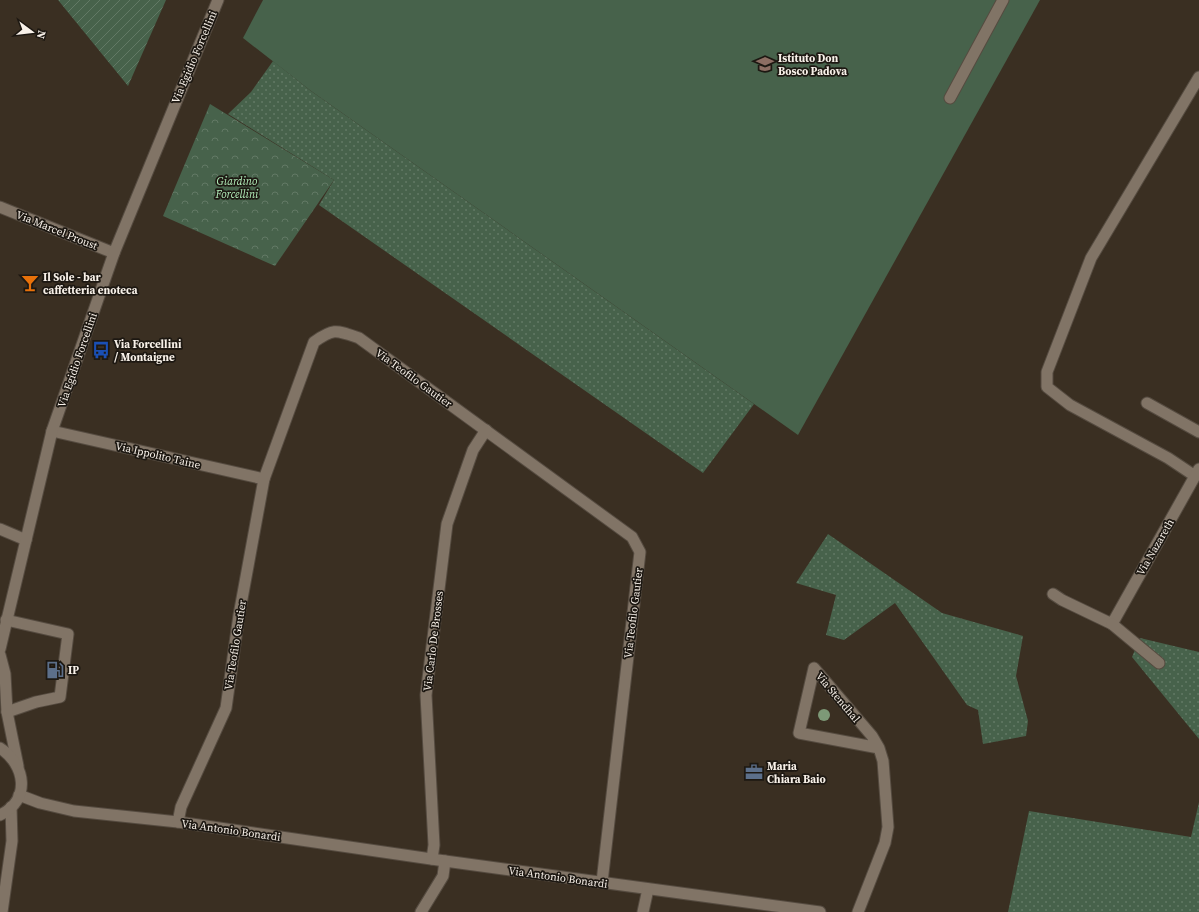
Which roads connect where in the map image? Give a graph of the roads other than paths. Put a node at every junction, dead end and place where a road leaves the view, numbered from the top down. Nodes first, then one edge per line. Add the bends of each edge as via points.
1 (218, 0) edge
2 (1003, 0) edge
3 (1199, 77) edge
4 (950, 98) dead end
5 (0, 208) edge
6 (114, 253) junction
7 (1147, 403) dead end
8 (486, 430) junction
9 (52, 431) junction
10 (1199, 432) edge
11 (1197, 473) edge
12 (264, 479) junction
13 (0, 529) edge
14 (26, 540) junction
15 (1053, 594) dead end
16 (6, 620) junction
17 (1112, 624) junction
18 (1, 643) edge
19 (0, 655) edge
20 (1159, 663) dead end
21 (8, 712) junction
22 (0, 748) edge
23 (879, 748) junction
24 (18, 766) junction
25 (19, 795) junction
26 (12, 807) junction
27 (0, 815) edge
28 (178, 822) junction
29 (432, 859) junction
30 (445, 862) junction
31 (602, 882) junction
32 (648, 889) junction
33 (2, 912) edge
34 (421, 912) edge
35 (643, 912) edge
36 (820, 912) edge
37 (858, 912) edge

1 - 6 street, Via Egidio Forcellini
2 - 4 street
3 - 11 street via 1091,258 1047,372 1047,386 1070,405
5 - 6 street, Via Marcel Proust
6 - 9 street, Via Egidio Forcellini
7 - 10 street
8 - 12 street, Via Teofilo Gautier via 358,338 332,331 314,342
8 - 29 street, Via Carlo De Brosses via 473,450 446,524 426,695 434,845
8 - 31 street, Via Teofilo Gautier via 632,537 640,552
9 - 12 street, Via Ippolito Taine
9 - 14 street, Via Egidio Forcellini
11 - 17 street, Via Nazareth
12 - 28 street, Via Teofilo Gautier via 239,615 226,708 181,807
13 - 14 street
14 - 16 street, Via Egidio Forcellini
15 - 17 street
16 - 18 street, Via Egidio Forcellini
16 - 21 street via 68,634 60,697
17 - 20 street
19 - 21 street via 5,674
21 - 24 street
22 - 24 street via 10,755
23 - 23 street, Via Stendhal via 872,736 814,668 798,734
23 - 37 street, Via Stendhal via 883,761 888,827 885,843
24 - 25 street via 22,781
25 - 26 street
25 - 28 street, Via Antonio Bonardi via 74,811
26 - 27 street
26 - 33 street via 12,841
28 - 29 street, Via Antonio Bonardi
29 - 30 street, Via Antonio Bonardi
30 - 31 street, Via Antonio Bonardi
30 - 34 street via 443,876
31 - 32 street, Via Antonio Bonardi
32 - 35 street
32 - 36 street, Via Antonio Bonardi

